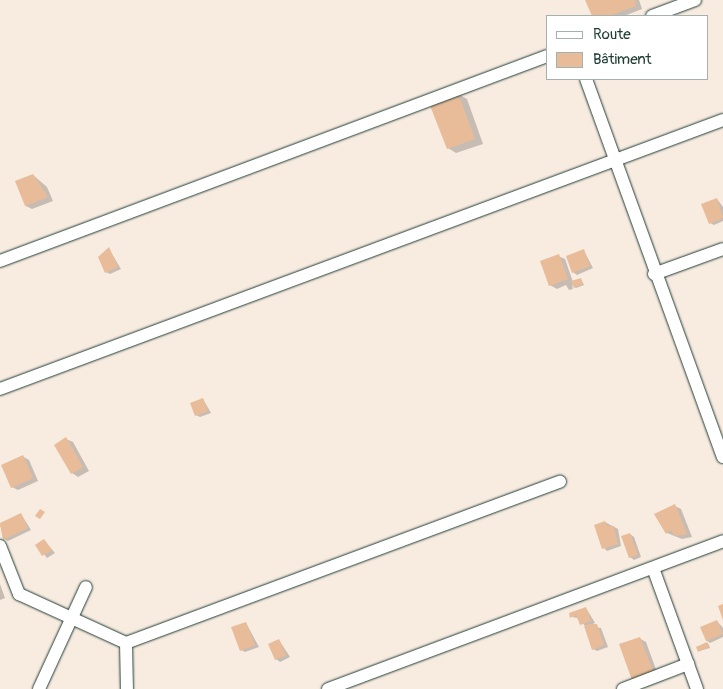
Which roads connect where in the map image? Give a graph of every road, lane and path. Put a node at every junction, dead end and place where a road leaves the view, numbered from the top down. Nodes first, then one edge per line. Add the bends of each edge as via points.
1 (695, 0) edge
2 (655, 15) edge
3 (546, 56) edge
4 (586, 80) edge
5 (723, 120) edge
6 (614, 160) junction
7 (723, 248) edge
8 (0, 260) edge
9 (654, 274) junction
10 (0, 390) edge
11 (723, 457) edge
12 (560, 482) dead end
13 (723, 541) edge
14 (0, 546) edge
15 (653, 568) junction
16 (86, 586) dead end
17 (72, 618) junction
18 (126, 643) junction
19 (688, 664) junction
20 (342, 687) edge
21 (39, 689) edge
22 (127, 689) edge
23 (328, 689) edge
24 (623, 689) edge
25 (697, 689) edge

1 - 2 street
3 - 8 street
4 - 6 street
5 - 6 street
6 - 9 street
6 - 10 street
7 - 9 street
9 - 11 street
12 - 18 street
13 - 15 street
14 - 17 street via 19,594
15 - 19 street
15 - 20 street
16 - 17 street
17 - 18 street
17 - 21 street
18 - 22 street
19 - 24 street
19 - 25 street
20 - 23 street

